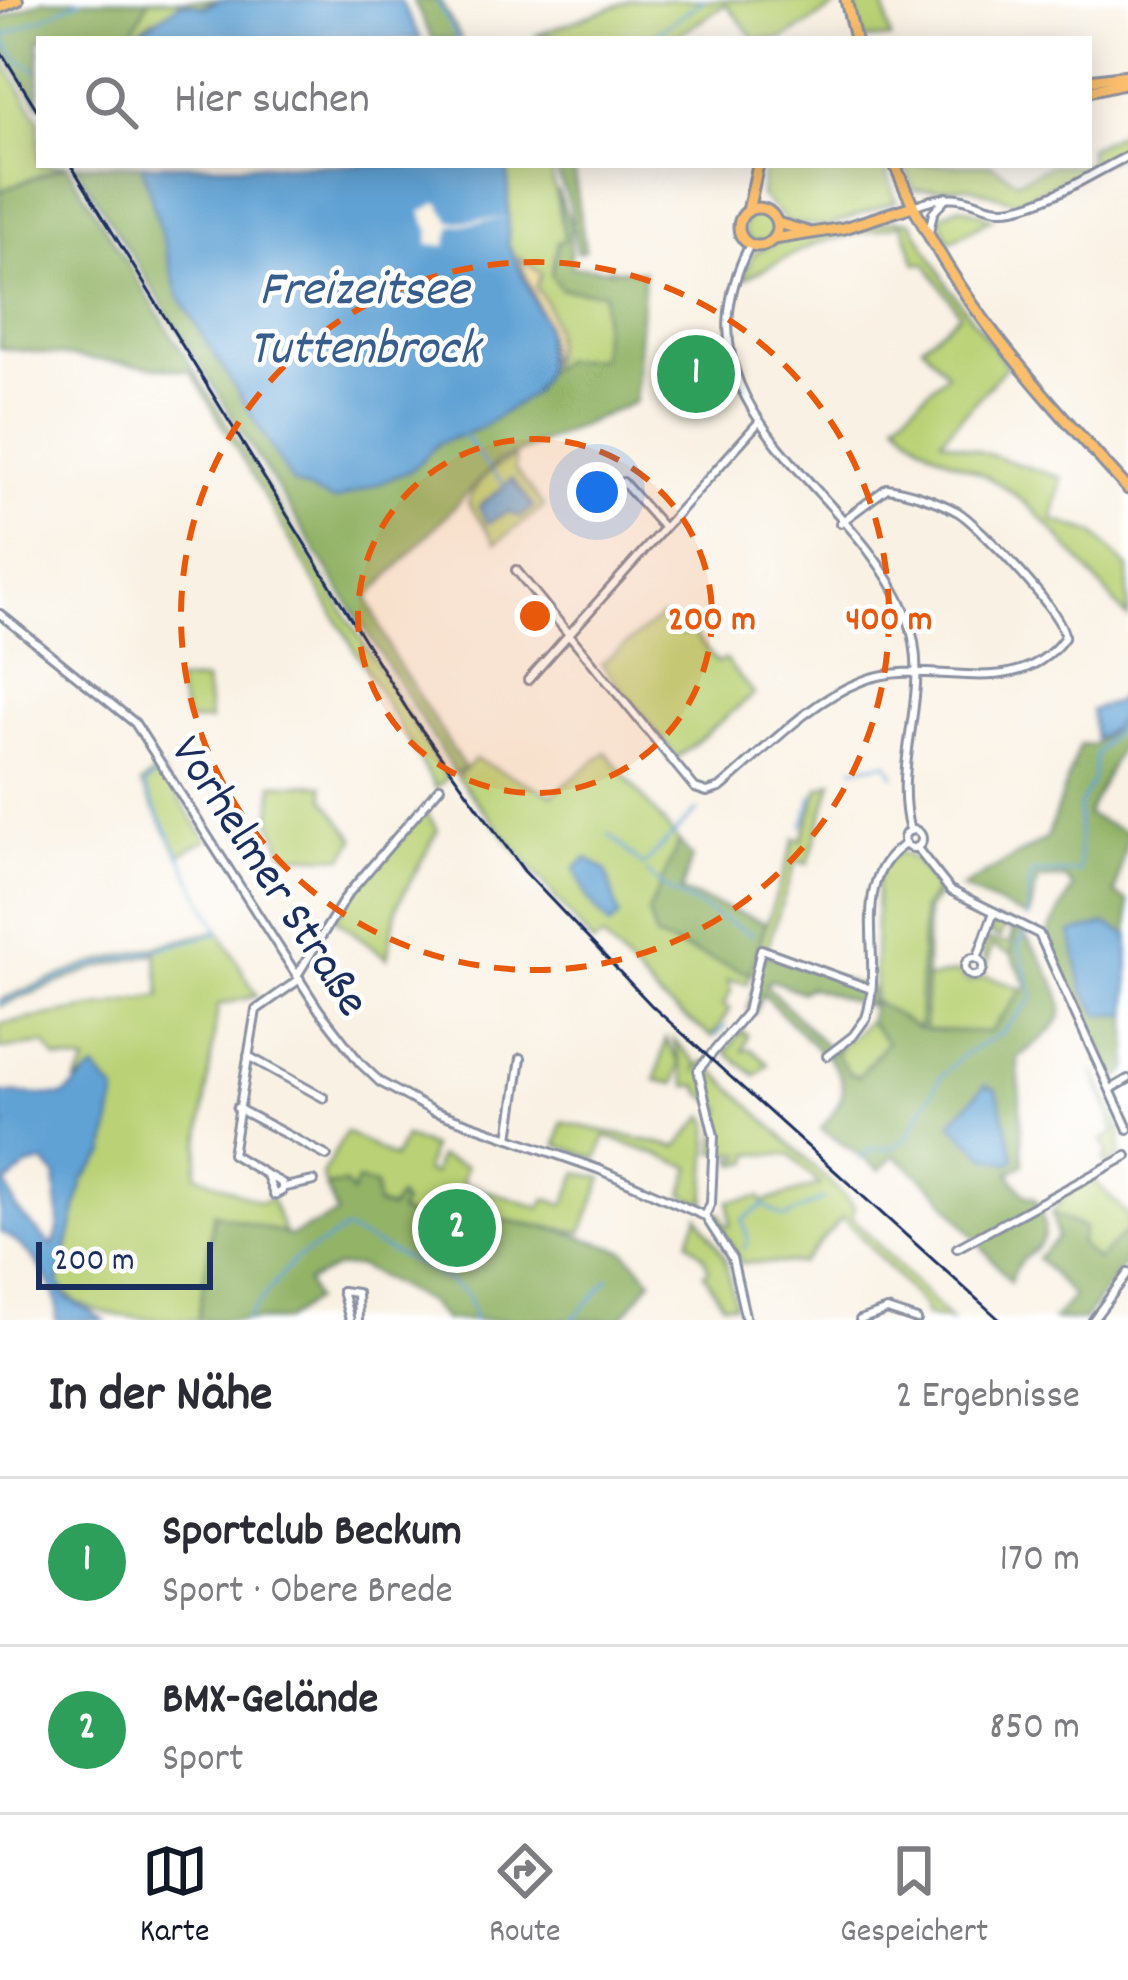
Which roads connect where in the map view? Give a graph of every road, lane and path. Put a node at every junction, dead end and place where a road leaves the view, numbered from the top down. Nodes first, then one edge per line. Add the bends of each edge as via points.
1 (17, 0) edge
2 (846, 0) edge
3 (0, 7) edge
4 (856, 35) edge
5 (1128, 78) edge
6 (1092, 80) edge
7 (1092, 90) edge
8 (1128, 156) edge
9 (896, 168) edge
10 (756, 171) edge
11 (948, 195) junction
12 (913, 206) junction
13 (763, 208) junction
14 (748, 211) junction
15 (777, 223) junction
16 (808, 232) junction
17 (929, 236) junction
18 (773, 239) junction
19 (750, 244) junction
20 (759, 422) junction
21 (623, 482) dead end
22 (1128, 489) edge
23 (840, 523) junction
24 (663, 527) junction
25 (516, 570) dead end
26 (0, 614) edge
27 (569, 633) junction
28 (920, 674) junction
29 (528, 680) dead end
30 (440, 787) dead end
31 (910, 831) junction
32 (905, 844) junction
33 (916, 847) junction
34 (994, 912) junction
35 (976, 959) dead end
36 (299, 977) junction
37 (871, 989) junction
38 (247, 1055) junction
39 (826, 1056) dead end
40 (521, 1058) dead end
41 (1128, 1079) edge
42 (1111, 1089) junction
43 (324, 1098) dead end
44 (237, 1108) junction
45 (1128, 1129) edge
46 (509, 1138) junction
47 (1128, 1153) edge
48 (327, 1156) dead end
49 (267, 1174) junction
50 (314, 1180) dead end
51 (285, 1187) junction
52 (705, 1216) junction
53 (958, 1247) dead end
54 (1128, 1273) edge
55 (746, 1320) edge
56 (860, 1320) edge
57 (917, 1320) edge
58 (1093, 1320) edge

1 - 3 highway
2 - 4 main road
5 - 6 main road
5 - 7 main road
8 - 11 street via 1016,208
9 - 12 main road
10 - 13 main road
10 - 14 main road
11 - 12 street
11 - 17 street via 933,213
12 - 16 main road
12 - 17 main road
13 - 14 main road
13 - 15 main road
14 - 19 main road via 740,228
15 - 16 main road
15 - 18 main road
16 - 18 main road
17 - 22 main road via 988,328
18 - 19 main road
19 - 20 street via 728,334 738,384
20 - 23 street
20 - 24 street
21 - 24 street
23 - 28 street via 897,597
23 - 28 street via 886,488 948,508 977,528 1066,629 1058,647 1025,672
24 - 27 street
25 - 27 street
26 - 36 street, Vorhelmer Straße via 136,724
27 - 28 street via 701,791 720,788 861,681
27 - 29 street
28 - 31 street via 904,784
30 - 36 street via 347,895
31 - 32 street
31 - 33 street via 921,836
32 - 33 street
32 - 37 street via 874,879
33 - 34 street via 950,890
34 - 35 street
34 - 42 street via 1027,923 1043,940
36 - 38 street via 256,1010
36 - 46 street, Vorhelmer Straße via 343,1046 380,1082
37 - 39 street via 859,1029
37 - 52 street via 761,949 747,1012 698,1070 714,1136
38 - 43 street
38 - 44 street
40 - 46 street
41 - 42 street
42 - 45 street
44 - 48 street
44 - 49 street via 232,1154
46 - 52 street, Vorhelmer Straße
47 - 53 street
49 - 51 street
49 - 51 street via 274,1195
50 - 51 street
52 - 55 street via 733,1258
54 - 58 street
56 - 57 street via 887,1310

